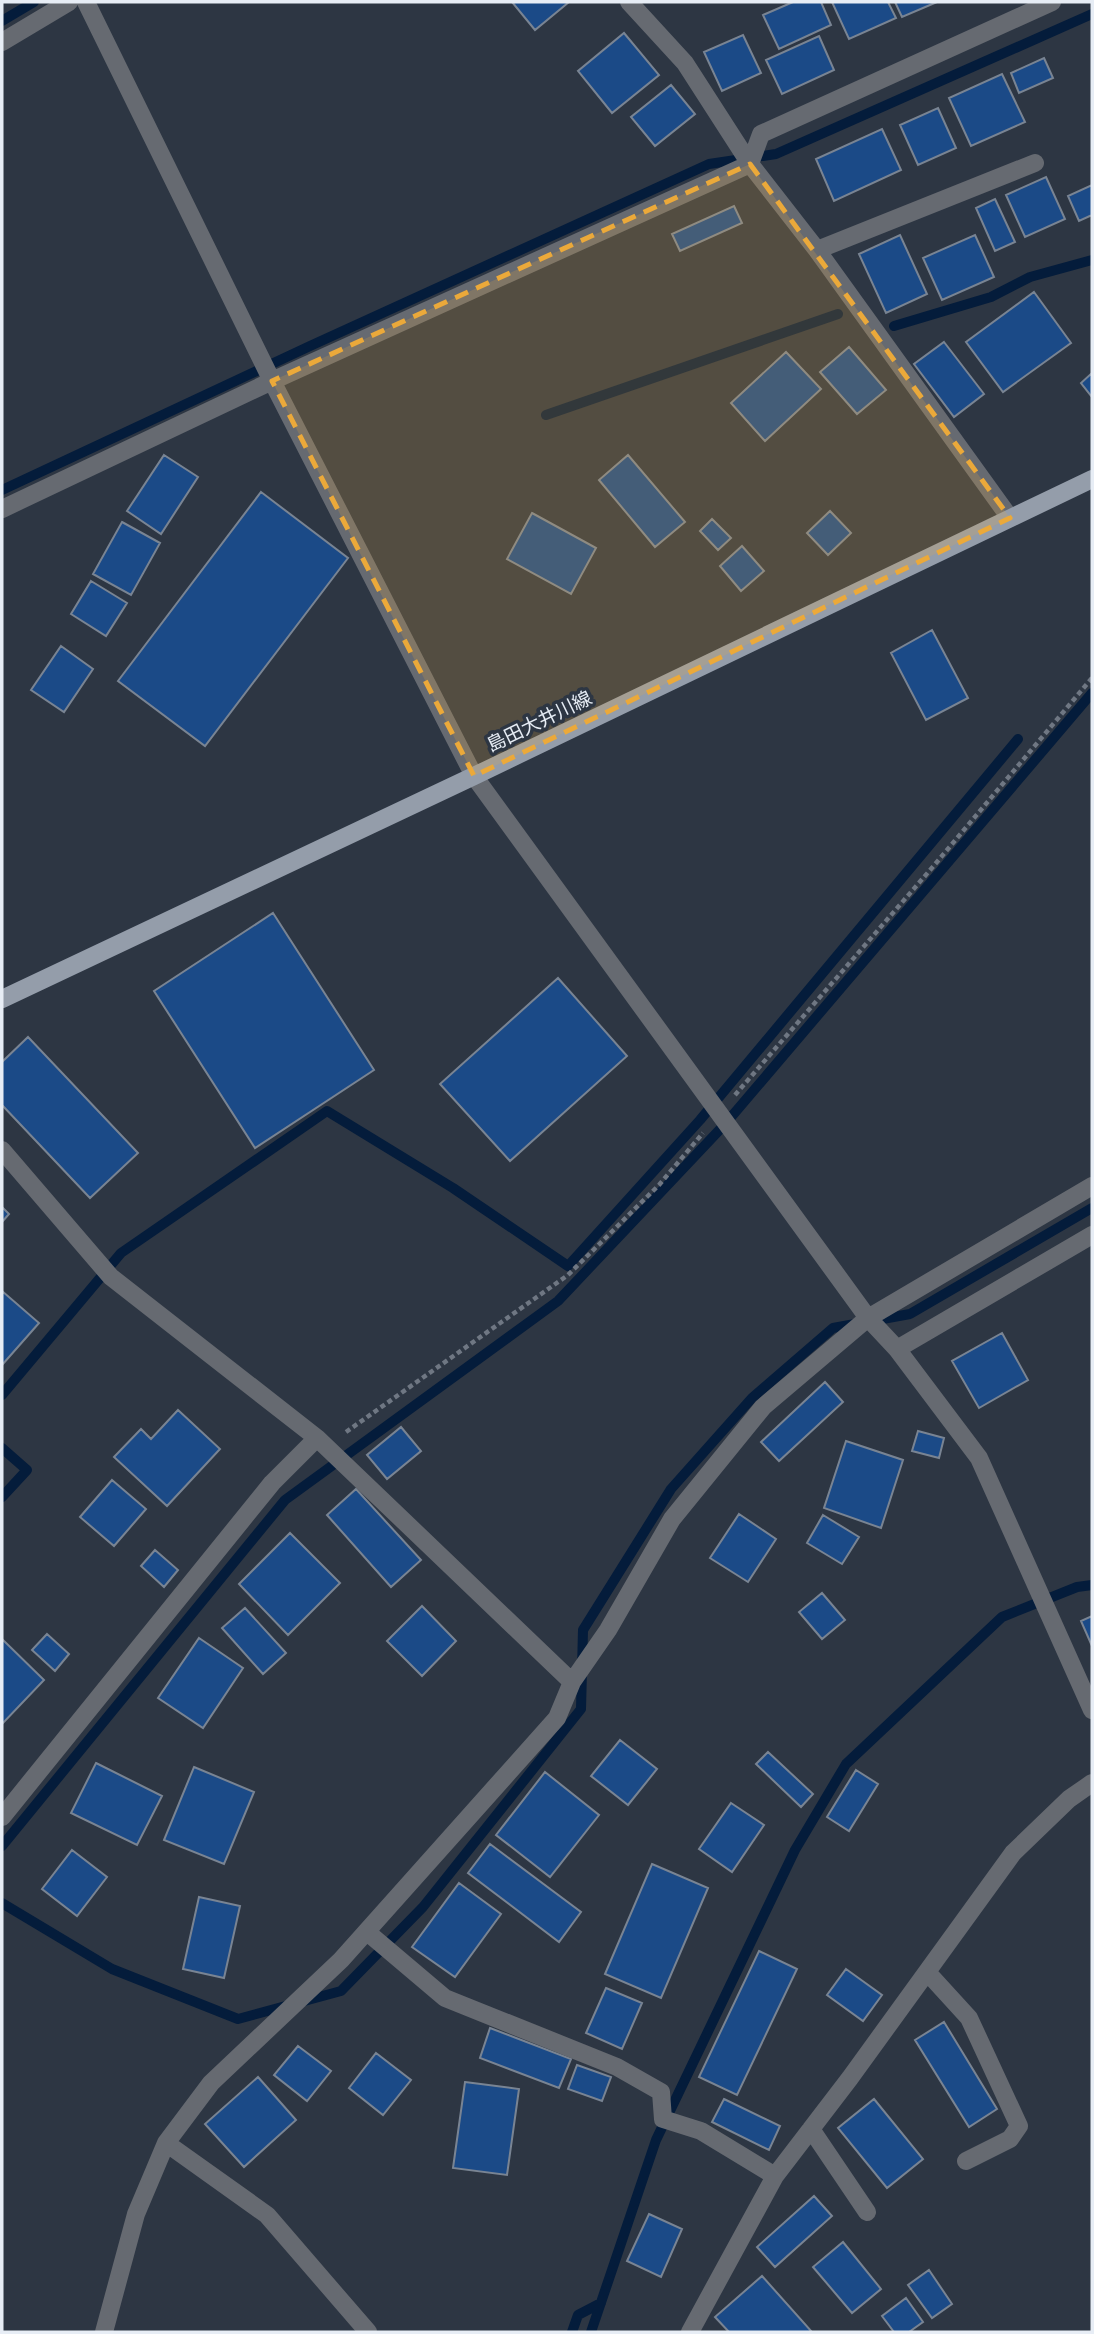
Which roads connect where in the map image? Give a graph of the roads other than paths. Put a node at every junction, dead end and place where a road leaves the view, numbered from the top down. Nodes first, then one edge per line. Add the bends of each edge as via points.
1 (69, 2) edge
2 (86, 2) edge
3 (629, 2) edge
4 (1052, 2) edge
5 (2, 42) edge
6 (1035, 163) dead end
7 (750, 164) junction
8 (817, 250) junction
9 (272, 381) junction
10 (1092, 479) edge
11 (2, 509) edge
12 (1010, 518) junction
13 (474, 776) junction
14 (2, 999) edge
15 (2, 1150) edge
16 (1092, 1186) edge
17 (1092, 1235) edge
18 (868, 1318) junction
19 (897, 1349) junction
20 (321, 1442) junction
21 (572, 1682) junction
22 (1092, 1710) edge
23 (1092, 1783) edge
24 (2, 1816) edge
25 (367, 1932) junction
26 (927, 1972) junction
27 (811, 2129) junction
28 (166, 2143) junction
29 (966, 2161) dead end
30 (775, 2176) junction
31 (867, 2212) dead end
32 (104, 2332) edge
33 (368, 2332) edge
34 (690, 2332) edge

1 - 5 street
2 - 9 street
3 - 7 street via 685,63
4 - 7 street via 761,134
6 - 8 street
7 - 8 street
7 - 9 street
8 - 12 street
9 - 11 street
9 - 13 street
10 - 12 main road, 島田大井川線
12 - 13 main road, 島田大井川線
13 - 14 main road, 島田大井川線
13 - 18 street
15 - 20 street via 111,1277
16 - 18 street
17 - 19 street
18 - 19 street
18 - 21 street via 763,1407 680,1509
19 - 22 street via 979,1458
20 - 21 street
20 - 24 street via 272,1483
21 - 25 street via 558,1718
23 - 26 street via 1013,1853
25 - 28 street via 211,2083
25 - 30 street via 445,1998 628,2073 661,2091 663,2119 701,2131
26 - 27 street
26 - 29 street via 969,2018 1018,2126 1010,2139
27 - 30 street
27 - 31 street
28 - 32 street via 136,2214
28 - 33 street via 267,2215
30 - 34 street

